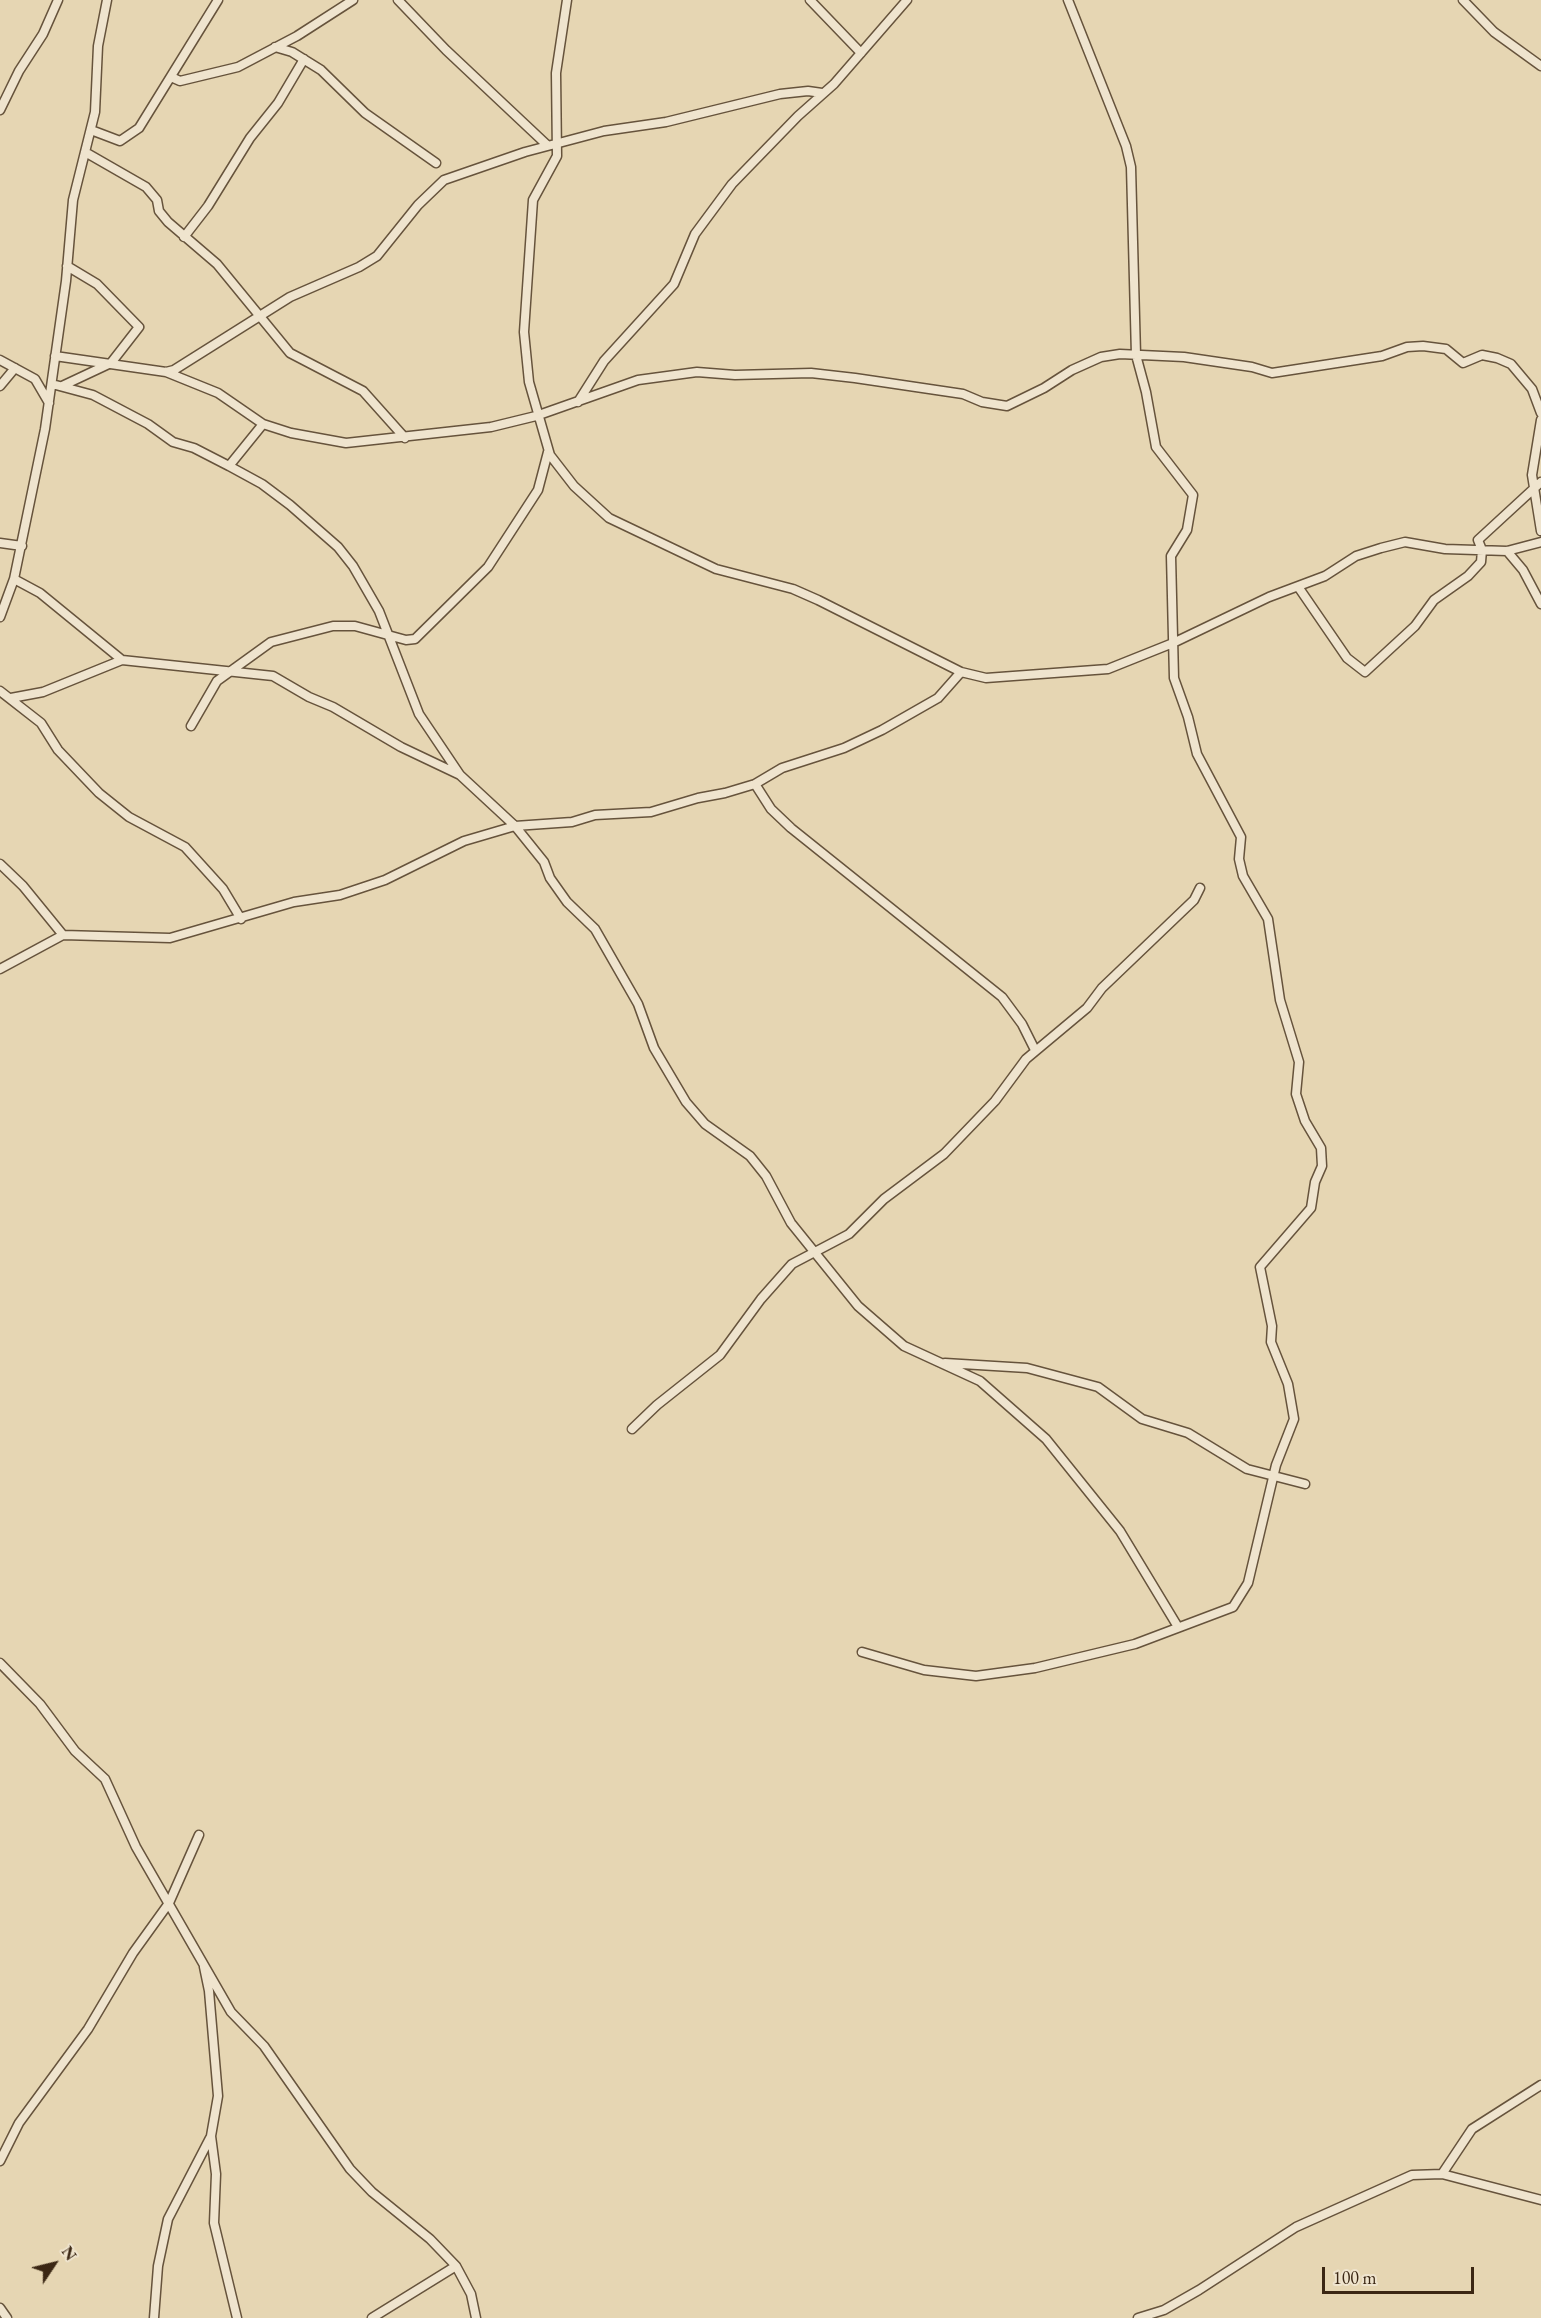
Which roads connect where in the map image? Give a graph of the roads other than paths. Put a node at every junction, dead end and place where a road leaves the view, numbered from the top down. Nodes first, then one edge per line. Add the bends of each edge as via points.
1 (58, 0) edge
2 (107, 0) edge
3 (353, 0) edge
4 (398, 0) edge
5 (567, 0) edge
6 (810, 0) edge
7 (907, 0) edge
8 (1068, 0) edge
9 (1463, 0) edge
10 (213, 2) edge
11 (275, 47) junction
12 (861, 53) junction
13 (304, 59) junction
14 (1541, 66) edge
15 (171, 77) junction
16 (822, 93) junction
17 (0, 110) edge
18 (91, 130) junction
19 (559, 142) junction
20 (547, 145) junction
21 (85, 152) junction
22 (436, 163) dead end
23 (184, 237) junction
24 (67, 266) junction
25 (259, 318) junction
26 (1136, 355) junction
27 (56, 356) junction
28 (0, 360) edge
29 (111, 363) junction
30 (15, 368) junction
31 (166, 372) junction
32 (57, 385) junction
33 (0, 386) edge
34 (578, 402) junction
35 (49, 403) junction
36 (1541, 409) edge
37 (536, 416) junction
38 (1541, 420) edge
39 (263, 424) junction
40 (405, 438) junction
41 (549, 452) junction
42 (229, 466) junction
43 (1541, 482) edge
44 (1533, 490) junction
45 (1541, 531) edge
46 (1541, 542) edge
47 (0, 543) edge
48 (22, 546) junction
49 (1482, 550) junction
50 (1507, 551) junction
51 (14, 579) junction
52 (1299, 588) junction
53 (1541, 604) edge
54 (3, 606) edge
55 (0, 617) edge
56 (389, 635) junction
57 (1173, 643) junction
58 (122, 660) junction
59 (227, 672) junction
60 (961, 672) junction
61 (0, 691) edge
62 (11, 698) junction
63 (191, 726) dead end
64 (460, 775) junction
65 (754, 784) junction
66 (515, 826) junction
67 (0, 864) edge
68 (1200, 888) dead end
69 (241, 919) junction
70 (63, 935) junction
71 (0, 969) edge
72 (1035, 1050) junction
73 (815, 1251) junction
74 (938, 1363) junction
75 (632, 1429) dead end
76 (1274, 1476) junction
77 (1305, 1484) dead end
78 (1178, 1628) junction
79 (862, 1652) dead end
80 (0, 1663) edge
81 (199, 1835) dead end
82 (169, 1903) junction
83 (202, 1958) junction
84 (1541, 2085) edge
85 (211, 2136) junction
86 (0, 2161) edge
87 (1442, 2174) junction
88 (1541, 2200) edge
89 (456, 2266) junction
90 (4, 2313) edge
91 (15, 2318) edge
92 (153, 2318) edge
93 (237, 2318) edge
94 (372, 2318) edge
95 (475, 2318) edge
96 (1138, 2318) edge

1 - 17 street
2 - 18 street via 98,46
3 - 11 street
4 - 20 street
5 - 19 street via 556,73
6 - 12 street
7 - 12 street
8 - 26 street via 1131,167
9 - 14 street via 1494,32
10 - 15 street
11 - 13 street
11 - 15 street via 238,67 180,81
12 - 16 street
13 - 22 street via 321,70 365,113
13 - 23 street via 278,103
15 - 18 street via 138,128 125,139 115,140
16 - 19 street via 780,94 666,122
16 - 34 street via 732,184 695,234 674,284 604,361
18 - 21 street
19 - 20 street
19 - 37 street via 557,156 533,200 530,219 524,332
20 - 25 street via 444,180 377,256 290,297
21 - 23 street via 146,187 157,200 159,211
21 - 24 street via 73,200
23 - 25 street via 217,264
24 - 27 street
24 - 29 street via 97,284 139,327
25 - 31 street
25 - 40 street via 290,353 363,391
26 - 34 street via 1101,357 1007,406 963,394 833,376 697,372 638,381
26 - 36 street via 1184,357 1272,373 1382,356 1407,347 1446,349 1463,363 1482,355 1511,364 1522,374
26 - 57 street via 1156,447 1193,495 1187,530 1171,556
27 - 29 street
27 - 32 street
28 - 30 street
29 - 31 street
29 - 32 street
30 - 33 street
30 - 35 street via 35,379
31 - 39 street via 218,393
32 - 35 street
32 - 42 street via 93,395 173,442
34 - 37 street
35 - 48 street
37 - 40 street via 491,427
37 - 41 street
38 - 44 street
39 - 40 street via 291,434 346,443
39 - 42 street
41 - 56 street via 537,490 488,567 415,639
41 - 60 street via 574,486 609,518 716,569 793,589
42 - 56 street via 291,505 338,547 365,583
43 - 44 street
44 - 45 street
44 - 49 street via 1478,540
46 - 50 street
47 - 48 street
48 - 51 street
49 - 50 street
49 - 52 street via 1405,543 1356,556
49 - 52 street via 1481,562 1468,576 1434,600 1415,626 1365,672 1347,658
50 - 53 street via 1523,570
51 - 54 street
51 - 58 street via 40,593
52 - 57 street via 1243,608
54 - 55 street
56 - 59 street via 355,626 313,630 271,642
56 - 64 street via 419,714
57 - 60 street via 1108,669 1010,679
57 - 76 street via 1174,678 1197,754 1241,837 1239,859 1243,876 1268,919 1280,1000 1299,1062 1296,1094 1305,1121 1321,1148 1323,1166 1315,1182 1311,1208 1260,1267 1272,1326 1271,1342 1288,1384 1294,1419
58 - 59 street
58 - 62 street via 44,692
59 - 63 street via 217,681
59 - 64 street via 273,676
60 - 65 street via 938,698 914,713 844,748 782,768
61 - 62 street
62 - 69 street via 41,723 58,750 99,793 129,817 185,847 223,889
64 - 66 street
65 - 66 street via 651,812
65 - 72 street via 771,809 807,841 1002,997
66 - 69 street via 464,842 385,880
66 - 73 street via 544,862 550,879 567,902 595,929 638,1004 654,1048 686,1102 705,1124 750,1156 766,1176 791,1222
67 - 70 street
68 - 72 street via 1194,900 1102,988 1087,1008
69 - 70 street via 170,938
70 - 71 street
72 - 73 street via 995,1101 944,1154 884,1199 854,1231
73 - 74 street via 858,1306 904,1346
73 - 75 street via 782,1274 709,1366
74 - 76 street via 1027,1368 1098,1387 1142,1419 1188,1433 1247,1469
74 - 78 street via 980,1381 1046,1439 1120,1531
76 - 77 street
76 - 78 street via 1248,1583 1233,1607
78 - 79 street via 1135,1644 1035,1668 976,1676 924,1670
80 - 82 street via 40,1704 75,1751 105,1779 136,1847
81 - 82 street
82 - 83 street
82 - 86 street via 133,1953 88,2029 19,2123
83 - 85 street via 209,1991 218,2096
83 - 89 street via 231,2012 264,2046 350,2169
84 - 87 street via 1472,2129
85 - 92 street via 168,2219
85 - 93 street via 216,2174 213,2223
87 - 88 street
87 - 96 street via 1412,2175 1296,2227 1199,2290 1164,2310
89 - 94 street
89 - 95 street via 471,2294
90 - 91 street

